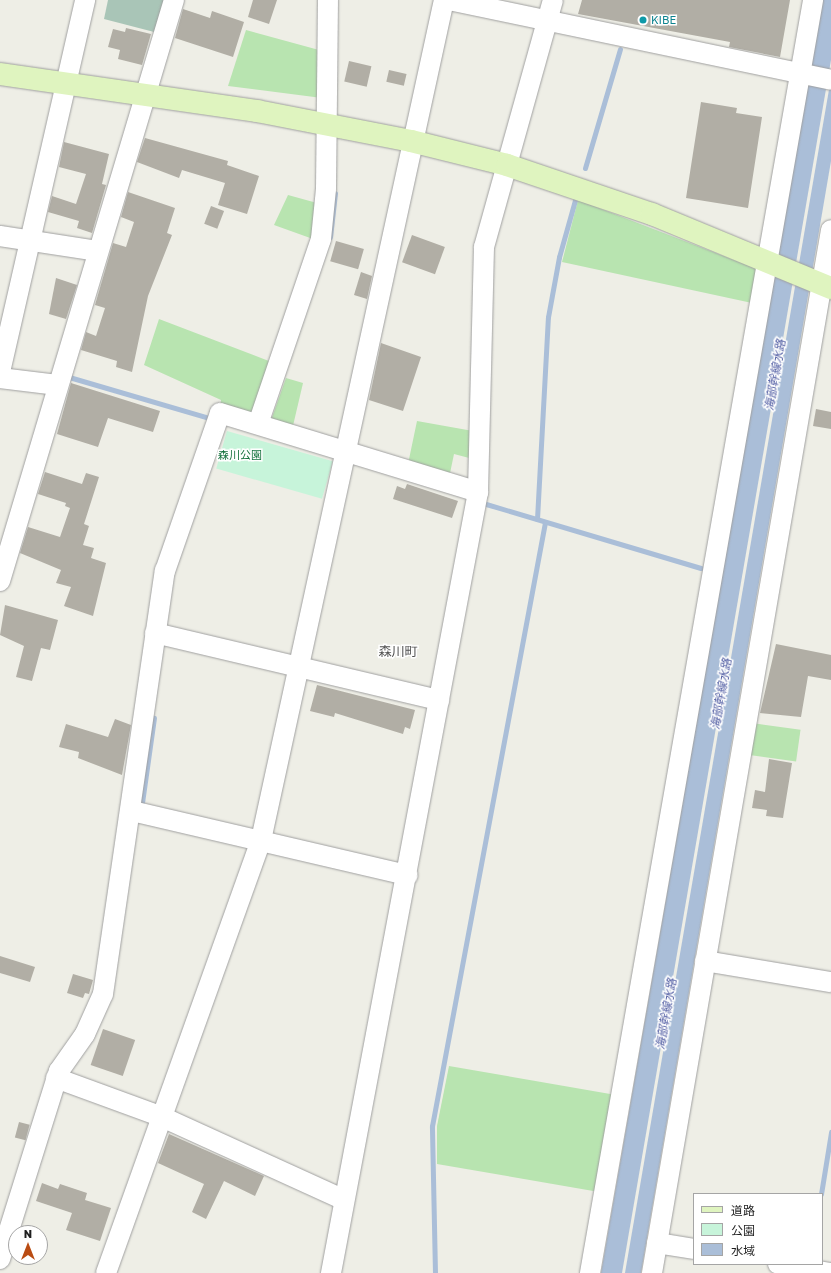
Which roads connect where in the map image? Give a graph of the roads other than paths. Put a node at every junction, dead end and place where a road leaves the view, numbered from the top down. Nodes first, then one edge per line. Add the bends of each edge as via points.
1 (85, 0) edge
2 (174, 0) edge
3 (328, 0) edge
4 (444, 0) edge
5 (449, 0) edge
6 (553, 0) edge
7 (813, 0) edge
8 (549, 19) junction
9 (0, 74) edge
10 (802, 76) junction
11 (831, 80) edge
12 (66, 84) junction
13 (145, 94) junction
14 (327, 123) junction
15 (411, 141) junction
16 (507, 165) junction
17 (831, 230) edge
18 (0, 236) edge
19 (30, 241) junction
20 (97, 251) junction
21 (766, 259) junction
22 (824, 284) edge
23 (0, 372) edge
24 (0, 378) edge
25 (58, 385) junction
26 (258, 424) junction
27 (345, 450) junction
28 (478, 492) junction
29 (1, 573) edge
30 (155, 633) junction
31 (299, 668) junction
32 (439, 700) junction
33 (132, 811) junction
34 (261, 840) junction
35 (408, 875) junction
36 (705, 961) junction
37 (831, 982) edge
38 (56, 1078) junction
39 (160, 1116) junction
40 (344, 1200) junction
41 (657, 1243) junction
42 (693, 1249) edge
43 (0, 1259) edge
44 (784, 1265) edge
45 (106, 1273) edge
46 (331, 1273) edge
47 (590, 1273) edge
48 (652, 1273) edge
49 (830, 1273) edge

1 - 12 street
2 - 13 street
3 - 14 street
4 - 15 street
5 - 8 street
6 - 8 street
7 - 10 street
8 - 10 street
8 - 16 street
9 - 12 street
10 - 11 street
10 - 21 street
12 - 13 street
12 - 19 street
13 - 14 street
13 - 20 street
14 - 15 street
14 - 26 street via 322,239
15 - 16 street
15 - 27 street
16 - 21 street via 652,214
16 - 28 street via 484,247
17 - 22 street
18 - 19 street
19 - 20 street
19 - 23 street
20 - 25 street
21 - 22 street
21 - 47 street
22 - 36 street via 768,583
24 - 25 street
25 - 29 street
26 - 27 street
26 - 30 street via 220,413 170,549
27 - 28 street
27 - 31 street
28 - 32 street
30 - 31 street
30 - 33 street
31 - 32 street
31 - 34 street
32 - 35 street
33 - 34 street
33 - 38 street via 103,994 85,1034
34 - 35 street
34 - 39 street
35 - 40 street
36 - 37 street
36 - 41 street
38 - 39 street
38 - 43 street
39 - 40 street
39 - 45 street
40 - 46 street
41 - 42 street
41 - 48 street
44 - 49 street

